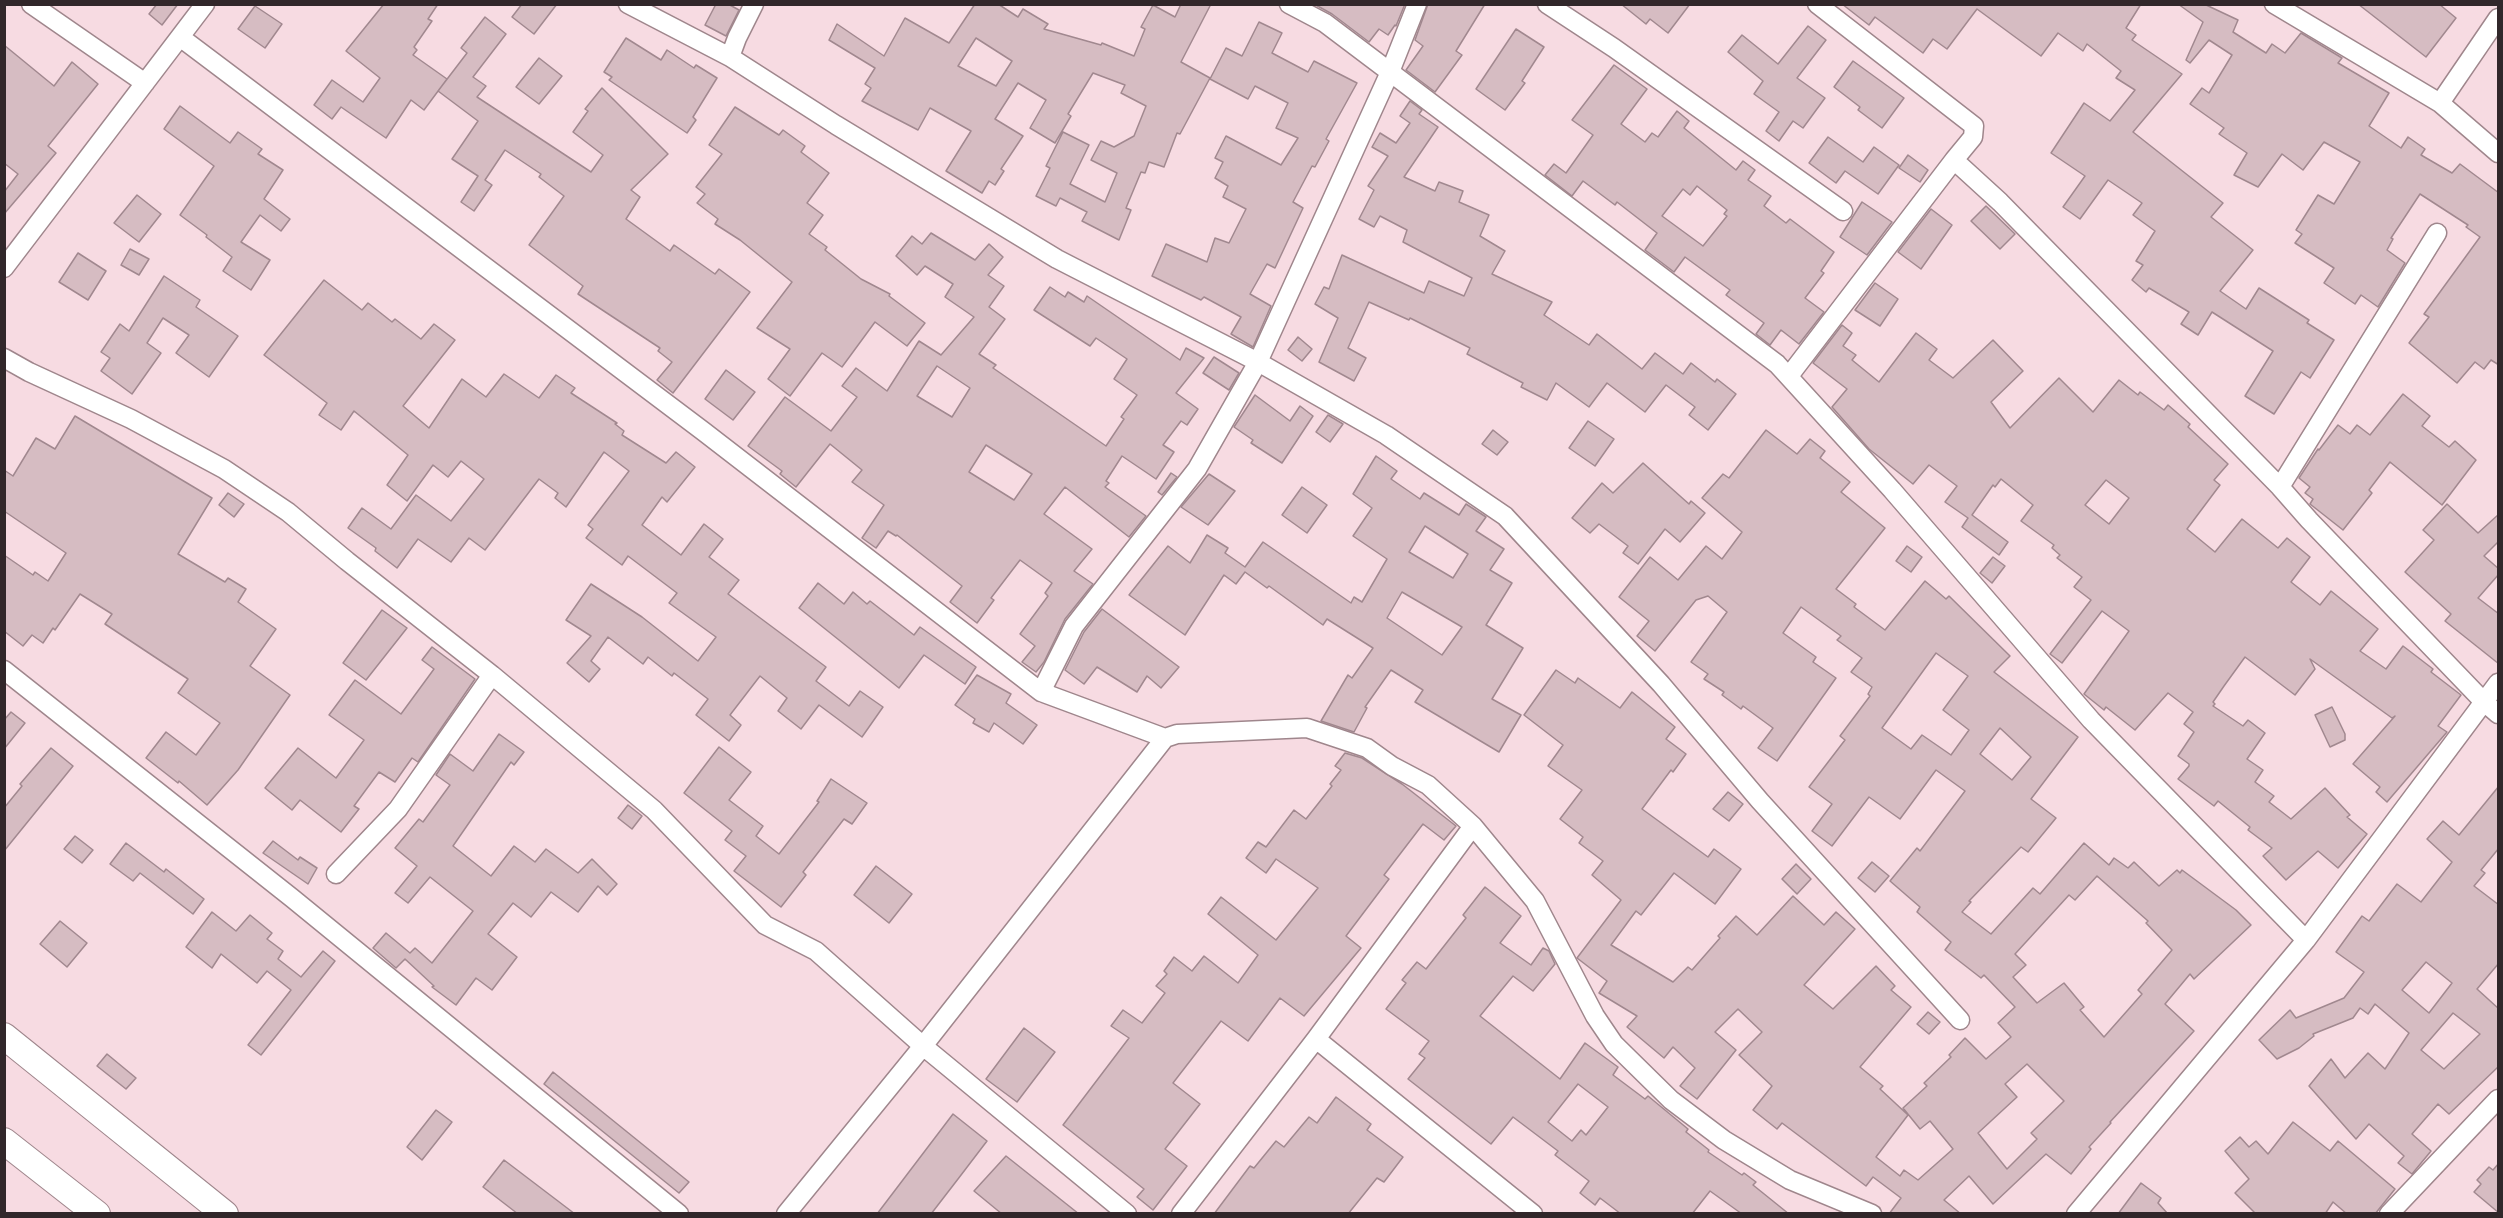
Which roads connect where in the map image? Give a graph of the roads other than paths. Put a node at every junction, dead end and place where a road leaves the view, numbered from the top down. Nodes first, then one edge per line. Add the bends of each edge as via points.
1 (31, 4) edge
2 (205, 4) edge
3 (628, 4) edge
4 (754, 4) edge
5 (1289, 4) edge
6 (1417, 4) edge
7 (1547, 4) edge
8 (1817, 4) edge
9 (2274, 4) edge
10 (2499, 18) edge
11 (180, 37) junction
12 (730, 57) junction
13 (1390, 72) junction
14 (145, 83) junction
15 (2440, 103) junction
16 (2499, 153) edge
17 (1954, 160) junction
18 (1843, 211) dead end
19 (2437, 233) dead end
20 (4, 268) edge
21 (4, 358) edge
22 (1258, 362) junction
23 (1789, 376) junction
24 (2280, 487) junction
25 (4, 670) edge
26 (492, 675) junction
27 (2499, 683) edge
28 (1041, 692) junction
29 (2484, 702) junction
30 (2499, 714) edge
31 (1165, 738) junction
32 (1473, 826) junction
33 (336, 874) dead end
34 (2306, 940) junction
35 (1960, 1020) dead end
36 (4, 1036) edge
37 (1316, 1039) junction
38 (923, 1046) junction
39 (2499, 1099) edge
40 (4, 1141) edge
41 (97, 1214) edge
42 (225, 1214) edge
43 (679, 1214) edge
44 (786, 1214) edge
45 (1127, 1214) edge
46 (1181, 1214) edge
47 (1533, 1214) edge
48 (1872, 1214) edge
49 (2076, 1214) edge
50 (2389, 1214) edge

1 - 14 street
2 - 11 street
3 - 12 street
4 - 12 street
5 - 13 street via 1325,23
6 - 13 street
7 - 18 street
8 - 17 street via 1974,126 1973,137
9 - 15 street
10 - 15 street
11 - 14 street
11 - 28 street via 703,430
12 - 22 street via 1057,259
13 - 22 street
13 - 23 street
14 - 20 street
15 - 16 street
17 - 23 street
17 - 24 street
19 - 24 street
21 - 26 street via 224,469 288,512
22 - 28 street via 1197,469 1074,626
22 - 35 street via 1386,435 1505,516 1661,684 1760,801
23 - 34 street via 2091,720
24 - 29 street
25 - 43 street via 292,898
26 - 33 street via 398,809
26 - 38 street via 654,810 765,925 816,951
27 - 29 street
28 - 31 street
29 - 30 street
29 - 34 street
31 - 32 street via 1177,734 1306,728 1367,748 1428,785
31 - 38 street
32 - 37 street
32 - 48 street via 1535,902 1614,1044 1671,1100 1724,1140 1790,1180
34 - 49 street
36 - 42 main road
37 - 46 street
37 - 47 street
38 - 44 street
38 - 45 street
39 - 50 street
40 - 41 main road

